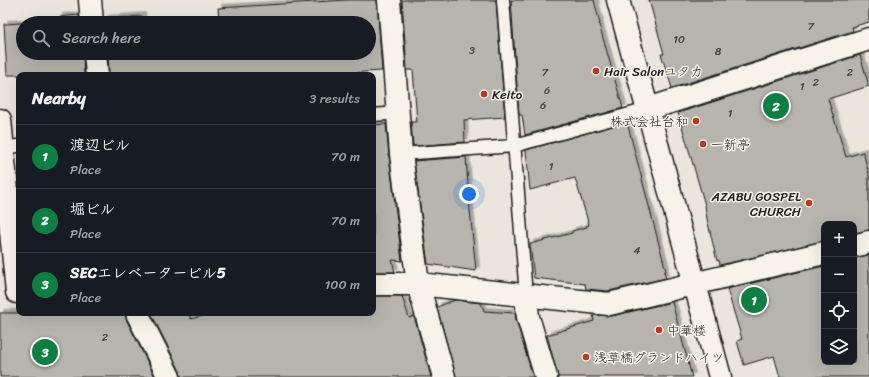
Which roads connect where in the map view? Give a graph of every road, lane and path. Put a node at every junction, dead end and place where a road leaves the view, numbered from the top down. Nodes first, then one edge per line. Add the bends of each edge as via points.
1 (90, 0) edge
2 (389, 0) edge
3 (504, 0) edge
4 (618, 0) edge
5 (91, 16) edge
6 (869, 39) edge
7 (96, 60) edge
8 (97, 72) edge
9 (648, 110) junction
10 (399, 113) junction
11 (376, 115) edge
12 (0, 120) edge
13 (514, 146) junction
14 (11, 147) edge
15 (402, 154) junction
16 (869, 242) edge
17 (857, 245) edge
18 (821, 253) edge
19 (695, 283) junction
20 (376, 284) edge
21 (418, 284) junction
22 (12, 292) edge
23 (526, 296) junction
24 (138, 316) edge
25 (169, 377) edge
26 (444, 377) edge
27 (546, 377) edge
28 (720, 377) edge

1 - 5 street
2 - 10 street
3 - 13 lane
4 - 9 street
6 - 9 street
7 - 8 street
9 - 13 lane
9 - 19 street
10 - 11 lane
10 - 15 street
12 - 14 street
13 - 15 lane
13 - 23 lane
14 - 22 street
15 - 21 street
16 - 17 street
18 - 19 street
19 - 23 street via 609,304
19 - 28 street
20 - 21 street
21 - 23 street
21 - 26 street
23 - 27 street via 528,317
24 - 25 street

